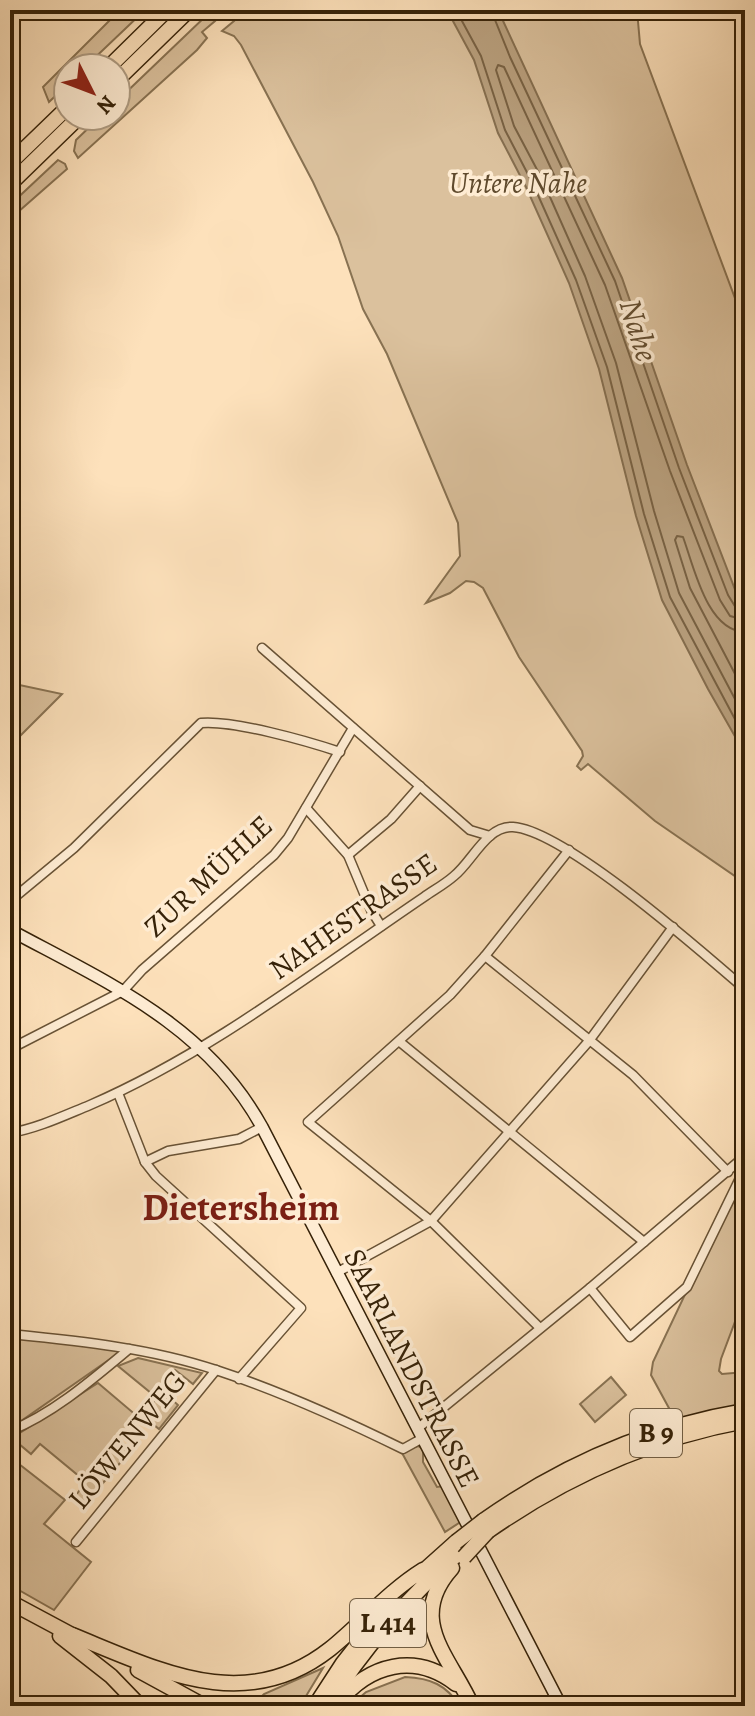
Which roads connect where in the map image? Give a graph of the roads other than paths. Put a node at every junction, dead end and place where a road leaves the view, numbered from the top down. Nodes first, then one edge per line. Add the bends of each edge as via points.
1 (167, 10) edge
2 (189, 10) edge
3 (124, 52) edge
4 (132, 65) edge
5 (52, 122) edge
6 (64, 132) edge
7 (10, 163) edge
8 (10, 184) edge
9 (262, 648) dead end
10 (353, 728) junction
11 (340, 752) junction
12 (420, 786) junction
13 (306, 808) junction
14 (490, 836) junction
15 (569, 850) junction
16 (348, 855) junction
17 (10, 901) edge
18 (381, 926) junction
19 (673, 927) junction
20 (10, 930) edge
21 (485, 956) junction
22 (745, 989) edge
23 (123, 991) junction
24 (589, 1041) junction
25 (400, 1042) junction
26 (201, 1047) junction
27 (10, 1049) edge
28 (118, 1093) junction
29 (262, 1127) junction
30 (10, 1133) edge
31 (510, 1134) junction
32 (745, 1156) edge
33 (145, 1162) junction
34 (745, 1168) edge
35 (728, 1172) junction
36 (431, 1221) junction
37 (644, 1242) junction
38 (336, 1273) junction
39 (590, 1288) junction
40 (540, 1328) junction
41 (10, 1334) edge
42 (129, 1349) junction
43 (216, 1370) junction
44 (239, 1379) junction
45 (745, 1411) edge
46 (745, 1421) edge
47 (10, 1431) edge
48 (419, 1434) junction
49 (486, 1526) junction
50 (76, 1542) dead end
51 (461, 1550) junction
52 (423, 1570) junction
53 (10, 1602) edge
54 (32, 1614) junction
55 (72, 1635) junction
56 (470, 1702) edge
57 (140, 1706) edge
58 (204, 1706) edge
59 (315, 1706) edge
60 (327, 1706) edge
61 (335, 1706) edge
62 (561, 1706) edge

1 - 3 highway
2 - 4 highway
5 - 7 highway
6 - 8 highway
9 - 10 street
10 - 11 street, ZUR MÜHLE
10 - 12 street
11 - 13 street, ZUR MÜHLE
11 - 17 street via 201,723 74,848
12 - 14 street via 470,830
12 - 16 street
13 - 16 street
13 - 23 street, ZUR MÜHLE via 274,855
14 - 15 street via 509,826
14 - 18 street, NAHESTRASSE via 455,876
15 - 19 street
15 - 21 street
16 - 18 street
18 - 26 street, NAHESTRASSE
19 - 22 street
19 - 24 street
20 - 23 main road, SAARLANDSTRASSE
21 - 24 street
21 - 25 street
23 - 26 main road, SAARLANDSTRASSE
23 - 27 street, ZUR MÜHLE
24 - 31 street
24 - 35 street via 633,1075
25 - 31 street
25 - 36 street via 308,1122
26 - 28 street, NAHESTRASSE
26 - 29 main road, SAARLANDSTRASSE via 242,1093
28 - 30 street, NAHESTRASSE via 34,1129
28 - 33 street
29 - 33 street via 239,1139 168,1151
29 - 38 main road, SAARLANDSTRASSE
31 - 36 street
31 - 37 street
32 - 35 street
33 - 44 street via 301,1308
34 - 39 street via 687,1287 630,1337
35 - 37 street
36 - 38 street
36 - 40 street
37 - 39 street
38 - 48 main road, SAARLANDSTRASSE
39 - 40 street
40 - 48 street
41 - 42 street
42 - 43 street
42 - 47 street via 47,1411
43 - 44 street
43 - 50 street, LÖWENWEG
44 - 48 street via 403,1449
45 - 49 highway, B 9 via 617,1447 543,1482
46 - 49 highway, B 9 via 675,1437 602,1464
48 - 62 main road, SAARLANDSTRASSE
49 - 51 highway, L 414, bridge
51 - 52 highway
51 - 56 highway via 440,1585 432,1624 437,1645
51 - 60 highway, L 414 via 387,1624
52 - 55 highway via 316,1659 290,1673 246,1684 183,1679
52 - 59 highway, L 414 via 357,1643
53 - 54 highway
54 - 55 highway
54 - 57 highway via 111,1676
55 - 58 highway
56 - 61 highway via 444,1675 409,1666 370,1675

